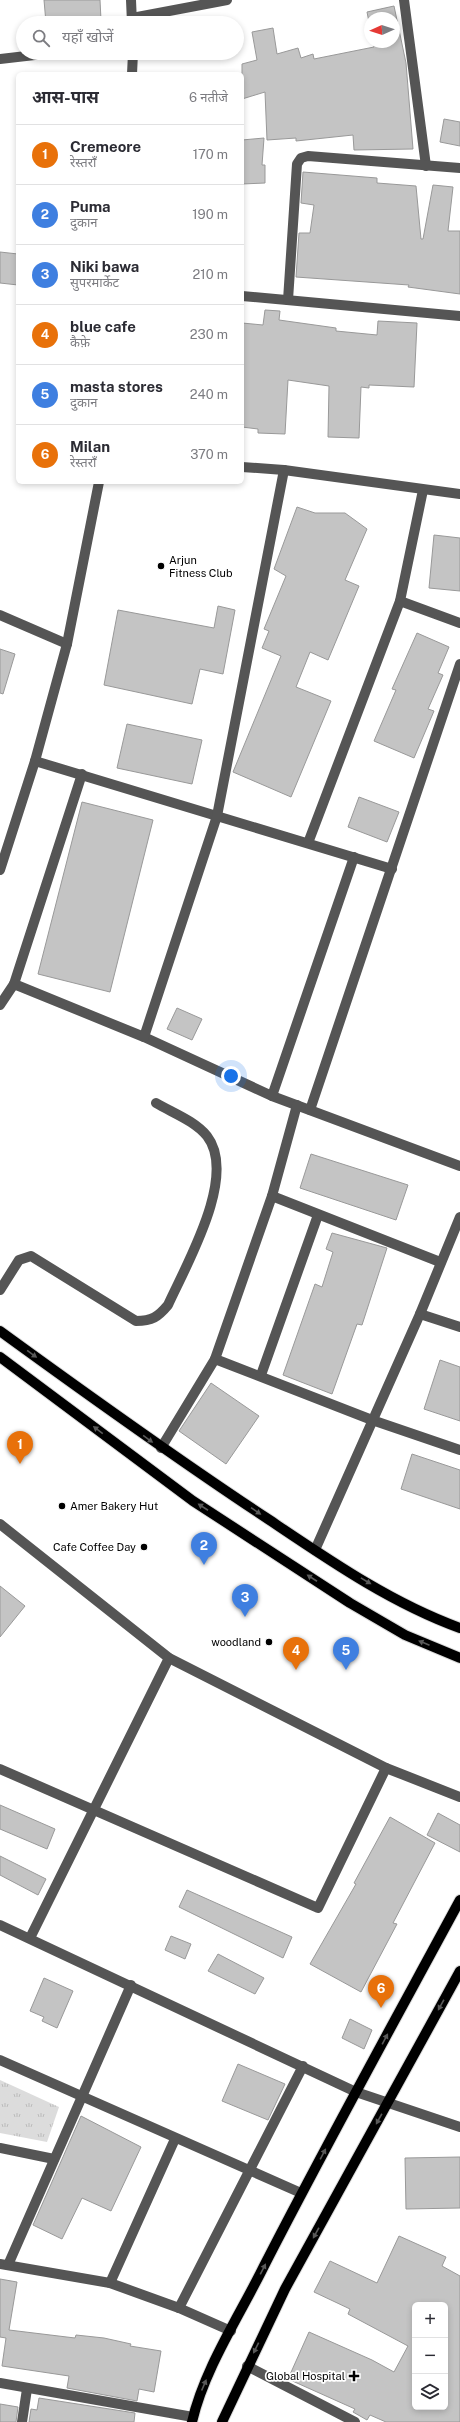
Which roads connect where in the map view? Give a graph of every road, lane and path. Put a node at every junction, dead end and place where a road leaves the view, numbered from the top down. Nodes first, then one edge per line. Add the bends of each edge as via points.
1 (131, 0) edge
2 (227, 0) edge
3 (404, 0) edge
4 (132, 16) edge
5 (151, 16) edge
6 (16, 57) edge
7 (0, 59) edge
8 (133, 60) edge
9 (132, 72) edge
10 (426, 166) junction
11 (460, 168) edge
12 (244, 296) edge
13 (288, 300) junction
14 (460, 316) edge
15 (244, 467) edge
16 (284, 470) junction
17 (99, 484) edge
18 (423, 490) junction
19 (460, 494) edge
20 (400, 601) junction
21 (0, 615) edge
22 (460, 623) edge
23 (67, 644) junction
24 (460, 664) edge
25 (35, 762) junction
26 (82, 774) junction
27 (217, 816) junction
28 (308, 843) junction
29 (354, 857) junction
30 (392, 869) junction
31 (0, 870) edge
32 (14, 984) junction
33 (0, 1005) edge
34 (144, 1037) junction
35 (272, 1096) junction
36 (156, 1103) dead end
37 (297, 1105) junction
38 (310, 1110) junction
39 (460, 1166) edge
40 (272, 1196) junction
41 (318, 1215) junction
42 (460, 1217) edge
43 (440, 1262) junction
44 (0, 1290) edge
45 (420, 1314) junction
46 (460, 1327) edge
47 (0, 1331) edge
48 (0, 1357) edge
49 (215, 1359) junction
50 (261, 1375) junction
51 (372, 1420) junction
52 (161, 1448) junction
53 (460, 1450) edge
54 (0, 1524) edge
55 (314, 1550) junction
56 (460, 1628) edge
57 (169, 1658) junction
58 (460, 1658) edge
59 (386, 1768) junction
60 (0, 1769) edge
61 (460, 1797) edge
62 (93, 1811) junction
63 (460, 1900) edge
64 (0, 1925) edge
65 (30, 1938) junction
66 (460, 1971) edge
67 (131, 1985) junction
68 (0, 2060) edge
69 (303, 2066) junction
70 (356, 2092) junction
71 (82, 2097) junction
72 (387, 2103) junction
73 (460, 2127) edge
74 (175, 2139) junction
75 (0, 2148) edge
76 (54, 2159) junction
77 (251, 2170) junction
78 (301, 2193) junction
79 (4, 2265) edge
80 (110, 2283) junction
81 (180, 2308) junction
82 (231, 2331) junction
83 (247, 2366) junction
84 (0, 2384) edge
85 (27, 2389) junction
86 (192, 2420) edge
87 (22, 2422) edge
88 (222, 2422) edge
89 (355, 2422) edge

1 - 4 street
2 - 5 street
3 - 10 street
6 - 7 street
8 - 9 street
10 - 11 street
10 - 13 street via 308,156 301,158 297,164
12 - 13 street
13 - 14 street
15 - 16 street
16 - 18 street
16 - 27 street
17 - 23 street
18 - 19 street
18 - 20 street
20 - 22 street
20 - 28 street
21 - 23 street
23 - 25 street
24 - 30 street
25 - 26 street
25 - 31 street
26 - 27 street
26 - 32 street
27 - 28 street
27 - 34 street
28 - 29 street
29 - 30 street
29 - 35 street
30 - 38 street
32 - 33 street
32 - 34 street
34 - 35 street
35 - 37 street
36 - 44 street via 200,1128 208,1138 217,1161 217,1181 212,1206 168,1304 158,1316 149,1321 136,1321 31,1256 19,1260
37 - 38 street
37 - 40 street
38 - 39 street
40 - 41 street
40 - 49 street
41 - 43 street
41 - 50 street
42 - 43 street
43 - 45 street
45 - 46 street
45 - 51 street
47 -> 52 main road
58 -> 48 main road via 405,1634 350,1603 200,1505
49 - 50 street
49 - 52 street
50 - 51 street
51 - 53 street
51 - 55 street
52 -> 55 main road
54 - 57 street
55 -> 56 main road via 385,1593 432,1618
57 - 59 street
57 - 62 street
59 - 61 street
59 - 62 street via 318,1908
60 - 62 street
62 - 65 street
70 -> 63 main road
64 - 65 street
65 - 67 street
66 -> 72 main road
67 - 69 street
67 - 71 street
68 - 71 street
69 - 70 street
69 - 77 street
70 - 72 street
78 -> 70 main road
71 - 74 street
71 - 76 street
72 - 73 street
72 -> 83 main road via 285,2289
74 - 77 street
74 - 80 street
75 - 76 street
76 - 79 street
77 - 78 street
77 - 81 street
82 -> 78 main road
79 - 80 street
80 - 81 street
81 - 82 street
86 -> 82 main road via 203,2388
83 - 88 main road
83 - 89 street
84 - 85 street
85 - 86 street
85 - 87 street

